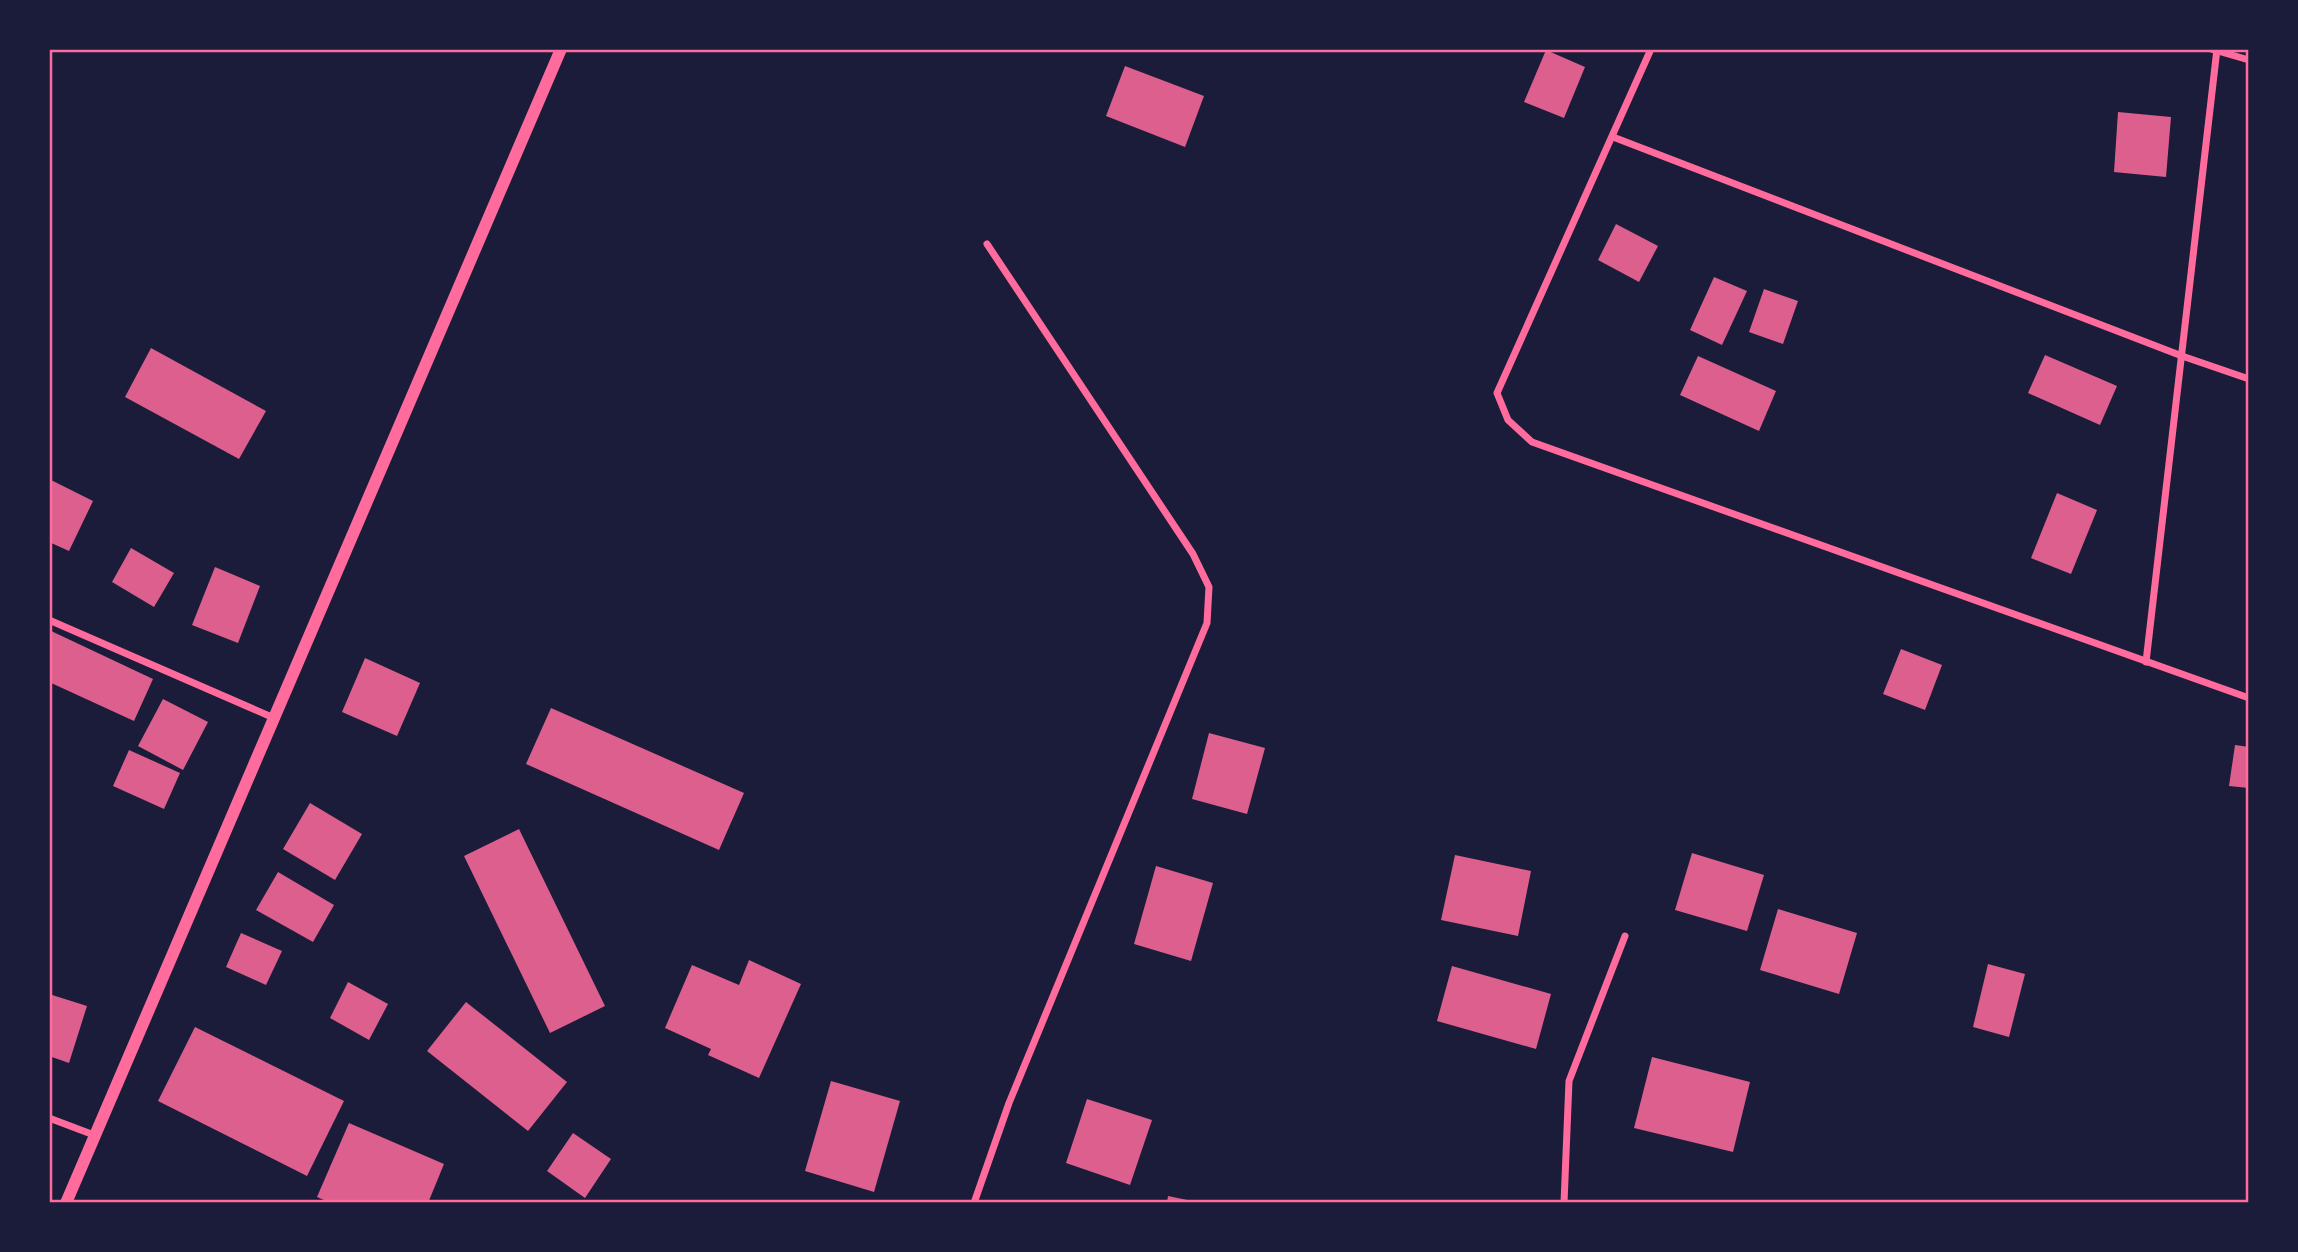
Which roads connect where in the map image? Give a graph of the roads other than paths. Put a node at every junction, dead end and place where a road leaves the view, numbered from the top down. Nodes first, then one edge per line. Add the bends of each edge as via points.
1 (561, 49) edge
2 (1651, 49) edge
3 (2215, 50) edge
4 (2249, 61) edge
5 (1614, 137) junction
6 (987, 244) dead end
7 (2182, 356) junction
8 (2249, 379) edge
9 (49, 620) edge
10 (2146, 662) junction
11 (2249, 698) edge
12 (274, 718) junction
13 (1625, 936) dead end
14 (49, 1118) edge
15 (94, 1135) junction
16 (66, 1203) edge
17 (974, 1203) edge
18 (1564, 1203) edge

1 - 12 street
2 - 5 street
3 - 4 street
3 - 7 street
5 - 7 street
5 - 10 street via 1497,393 1508,420 1532,443
6 - 17 street via 1193,554 1209,587 1207,623 1009,1103
7 - 8 street
7 - 10 street
9 - 12 street
10 - 11 street
12 - 15 street
13 - 18 street via 1569,1081
14 - 15 street
15 - 16 street

